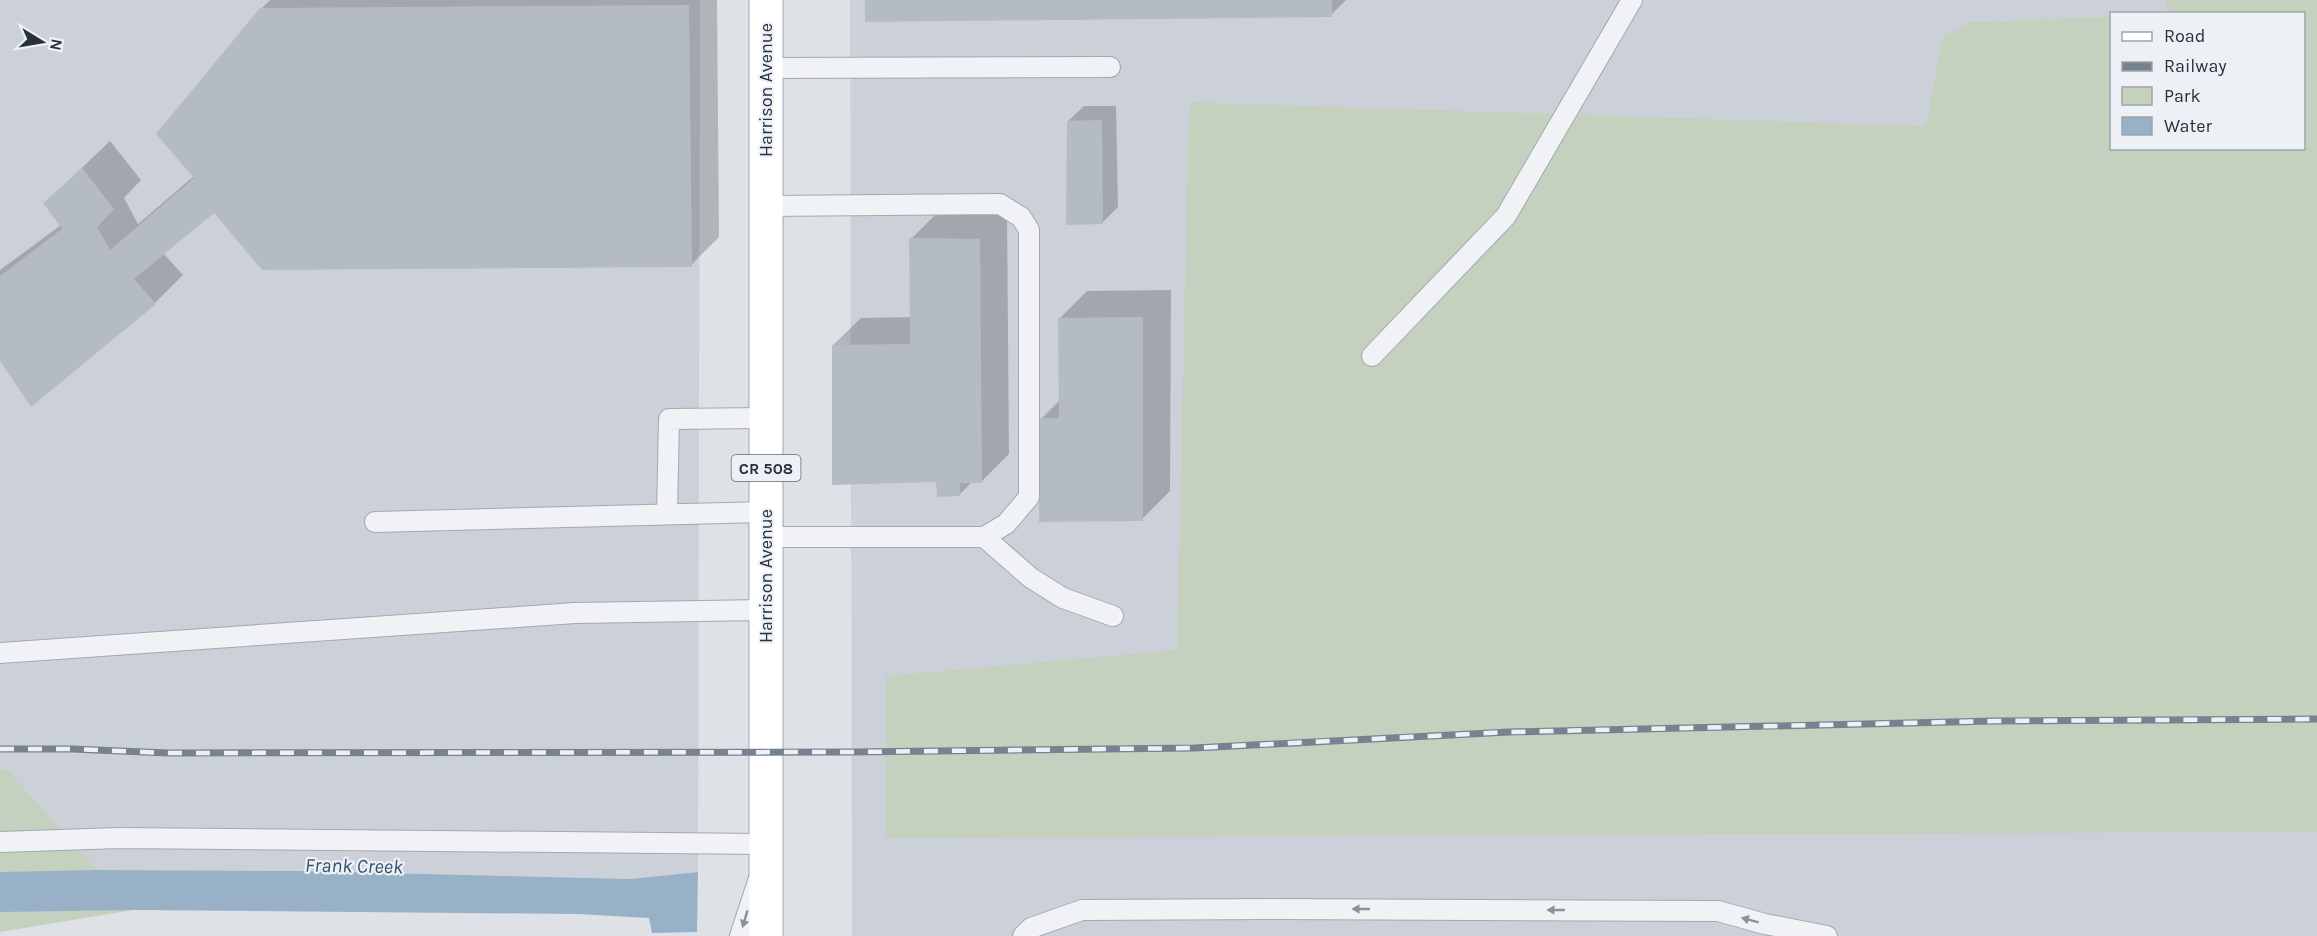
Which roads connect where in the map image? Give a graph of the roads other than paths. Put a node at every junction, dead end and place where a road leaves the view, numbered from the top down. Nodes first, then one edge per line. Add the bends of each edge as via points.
1 (766, 0) edge
2 (1632, 0) edge
3 (1110, 67) dead end
4 (766, 68) junction
5 (766, 206) junction
6 (1372, 356) dead end
7 (766, 418) junction
8 (667, 514) junction
9 (375, 522) dead end
10 (766, 524) junction
11 (984, 537) junction
12 (766, 610) junction
13 (1113, 616) dead end
14 (0, 653) edge
15 (0, 842) edge
16 (766, 853) junction
17 (740, 936) edge
18 (766, 936) edge
19 (1023, 936) edge
20 (1827, 936) edge

1 - 4 main road, Harrison Avenue / CR 508
2 - 6 lane via 1506,216
3 - 4 lane
4 - 5 main road, Harrison Avenue / CR 508
5 - 7 main road, Harrison Avenue / CR 508
5 - 11 lane via 1000,204 1021,217 1029,230 1029,497 1006,524
7 - 8 lane via 669,419
7 - 10 main road, Harrison Avenue / CR 508
8 - 9 lane
8 - 10 lane
10 - 11 lane
10 - 12 main road, Harrison Avenue / CR 508
11 - 13 lane via 1031,578 1063,598
12 - 14 lane via 576,613
12 - 16 main road, Harrison Avenue / CR 508
15 - 16 lane via 119,838
16 -> 17 lane
16 - 18 main road, Harrison Avenue / CR 508
20 -> 19 lane via 1718,911 1274,909 1082,910 1031,928

